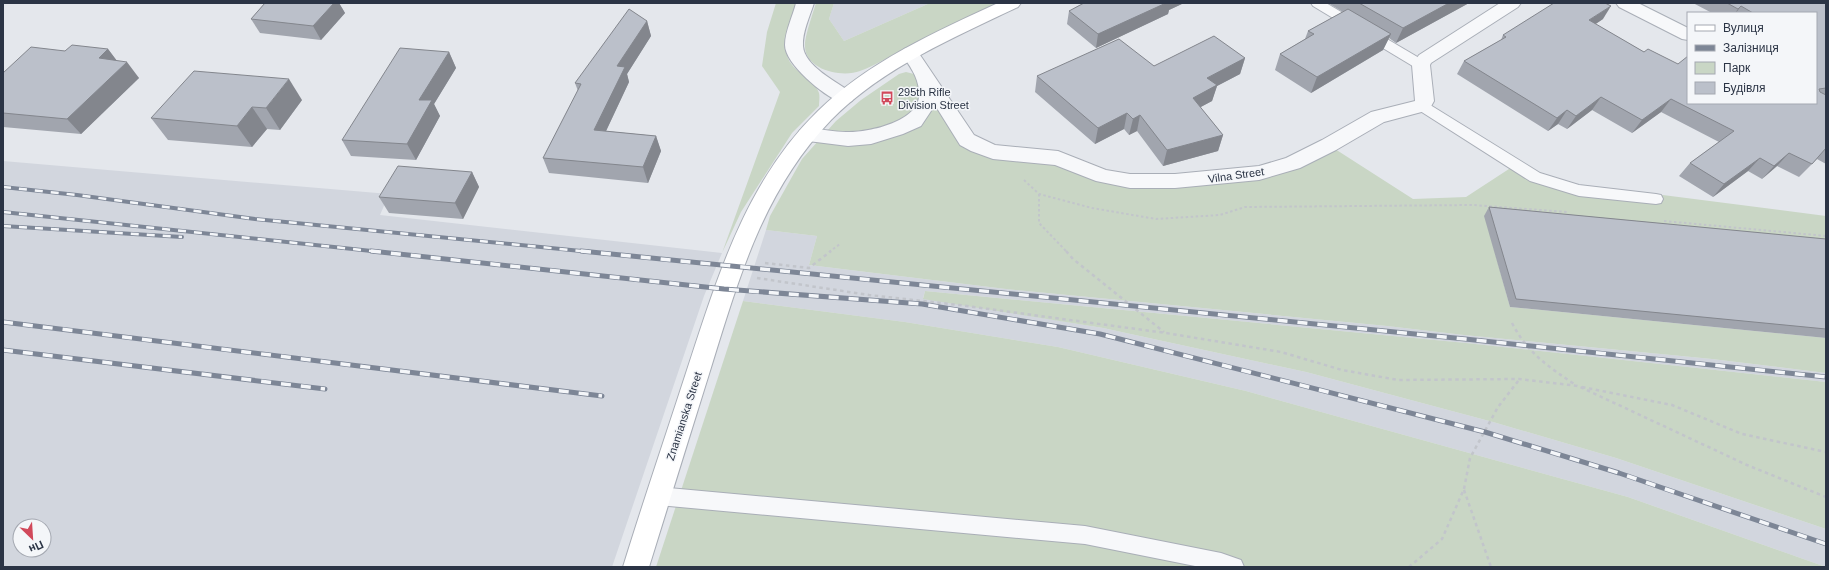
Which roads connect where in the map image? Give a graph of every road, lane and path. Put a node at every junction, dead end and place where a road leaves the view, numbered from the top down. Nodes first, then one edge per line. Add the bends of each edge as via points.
1 (805, 3) edge
2 (1012, 3) edge
3 (1317, 3) edge
4 (1512, 3) edge
5 (1624, 3) edge
6 (1687, 35) edge
7 (910, 53) junction
8 (1421, 65) junction
9 (925, 76) junction
10 (845, 97) junction
11 (1422, 106) junction
12 (807, 135) junction
13 (993, 152) junction
14 (1039, 194) junction
15 (1656, 198) dead end
16 (1572, 212) dead end
17 (1656, 220) dead end
18 (1826, 236) edge
19 (840, 244) dead end
20 (760, 262) dead end
21 (756, 278) dead end
22 (1512, 323) dead end
23 (1166, 333) junction
24 (1519, 380) junction
25 (1578, 386) junction
26 (1826, 452) edge
27 (1464, 489) junction
28 (658, 496) junction
29 (1826, 497) edge
30 (636, 567) edge
31 (1234, 567) edge
32 (1409, 567) edge
33 (1492, 567) edge

1 - 10 street via 794,45 796,55 802,65
2 - 7 street, Znamianska Street
3 - 8 lane
4 - 8 street via 1429,55
5 - 6 street
7 - 9 street, Vilna Street
7 - 10 street, Znamianska Street
8 - 11 street via 1425,101
9 - 12 street, Vilna Street via 929,93 927,102 914,121 896,130 871,137 848,139
9 - 13 street, Vilna Street via 967,140
10 - 12 street, Znamianska Street
11 - 13 street, Vilna Street via 1378,117 1293,163 1259,173 1216,179 1130,181 1103,176 1058,158
11 - 15 lane via 1535,177 1551,184 1586,192
12 - 28 street, Znamianska Street via 790,155 751,218 733,265
13 - 14 path
14 - 16 path via 1092,208 1156,219 1220,215 1245,206 1473,205
14 - 23 path via 1039,223 1073,259
17 - 18 path
19 - 20 path via 809,268
21 - 23 path
22 - 25 path via 1533,356
23 - 24 path via 1281,352 1342,370 1398,380
24 - 25 path
24 - 27 path via 1498,407 1470,458
25 - 26 path via 1672,405 1742,434
25 - 29 path via 1747,465
27 - 32 path via 1442,539
27 - 33 path
28 - 30 street, Znamianska Street
28 - 31 lane via 1085,535 1221,562

